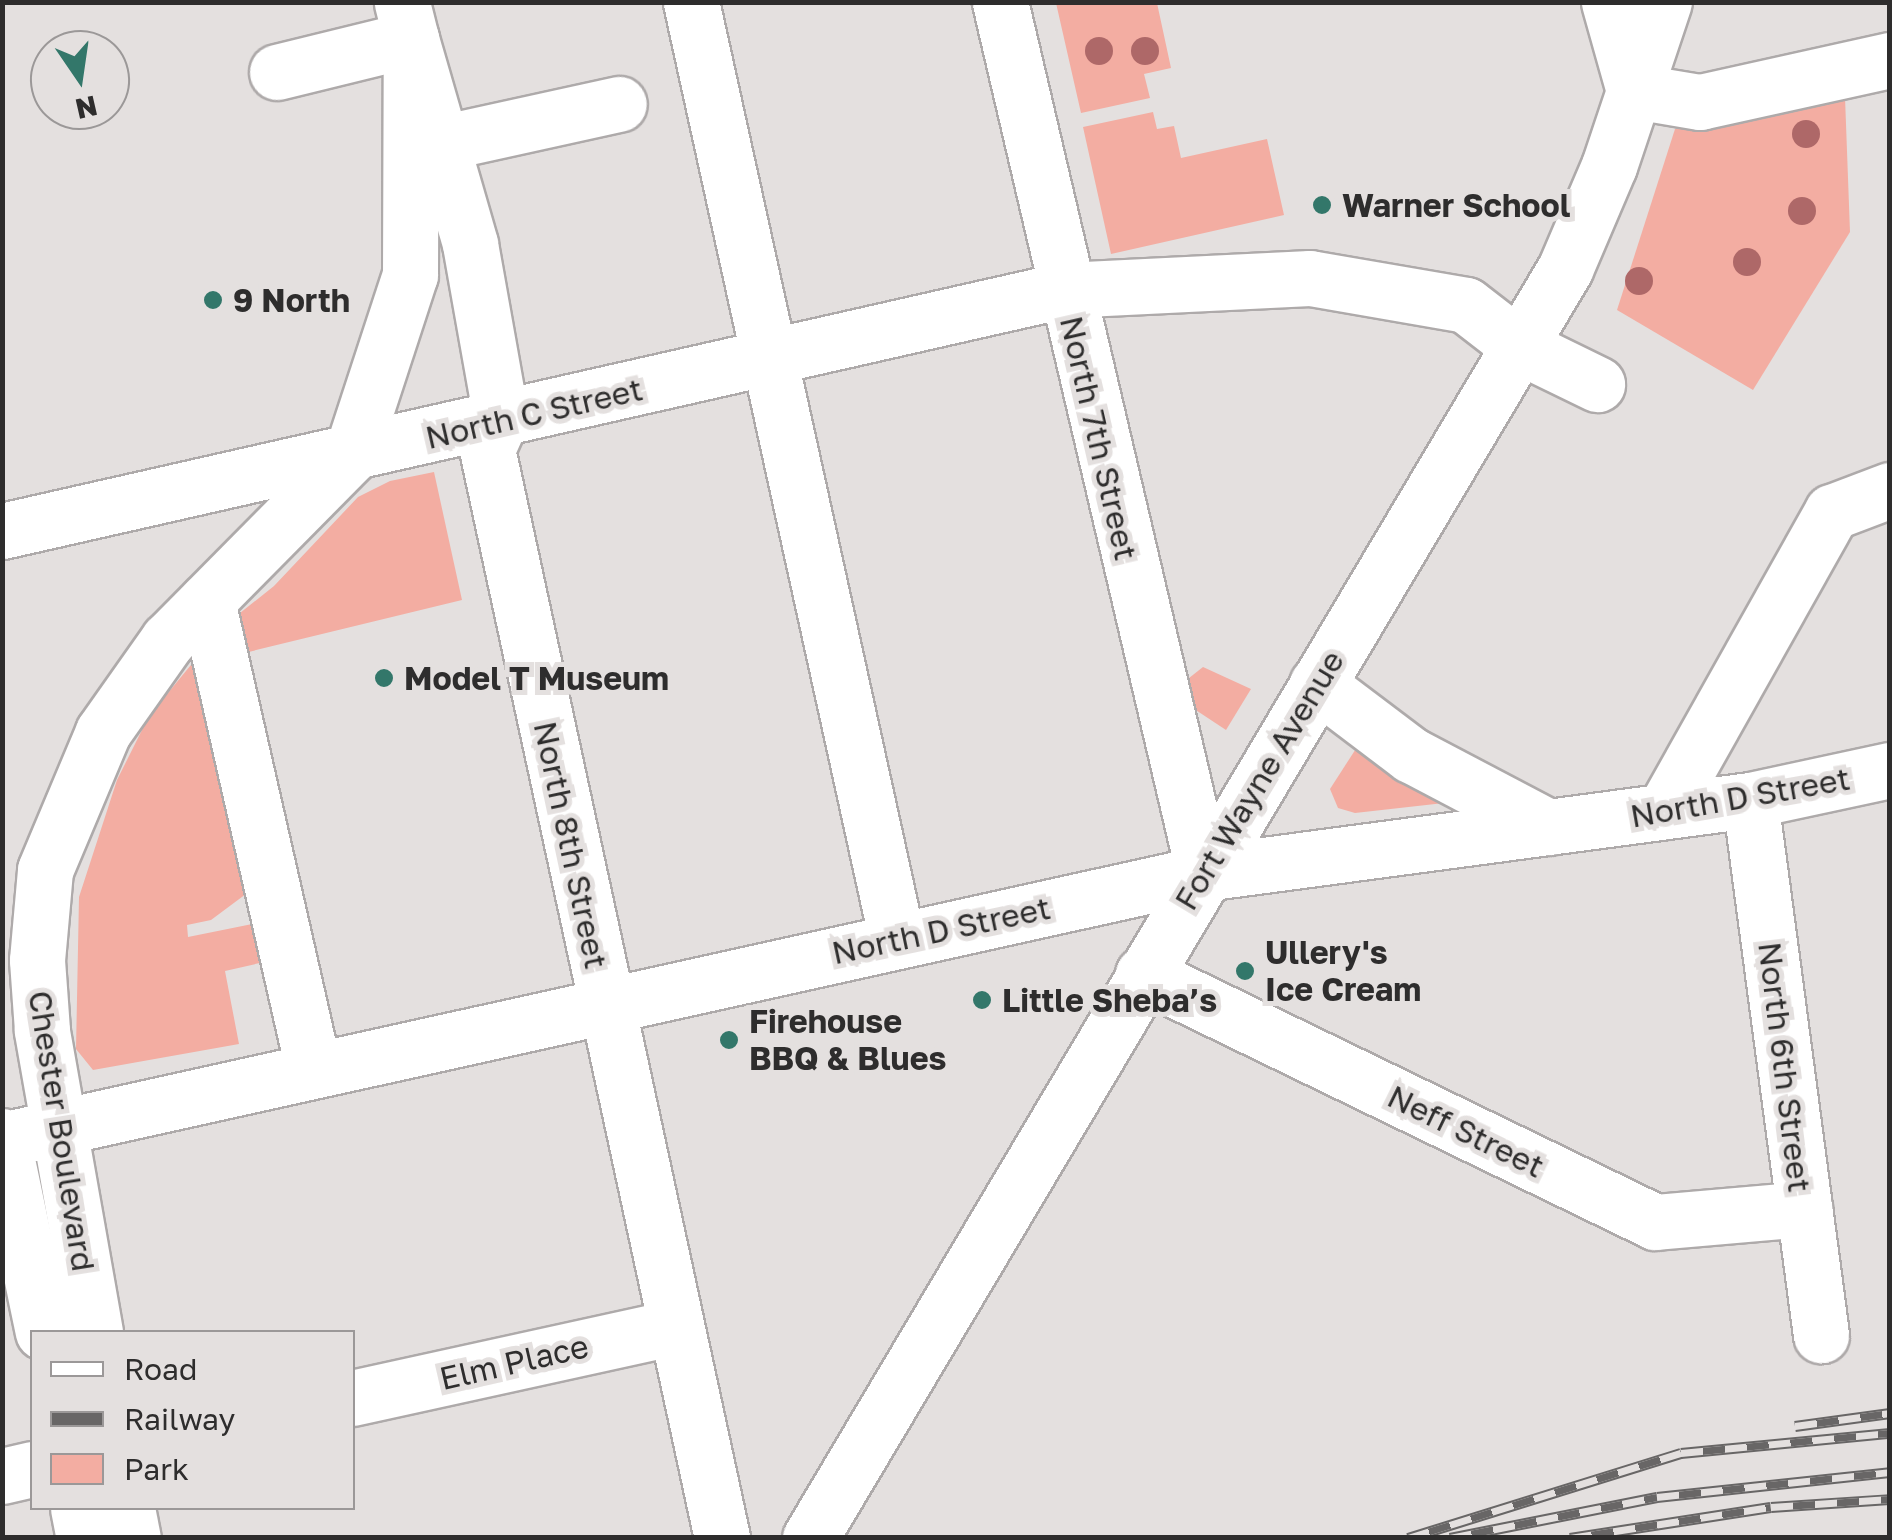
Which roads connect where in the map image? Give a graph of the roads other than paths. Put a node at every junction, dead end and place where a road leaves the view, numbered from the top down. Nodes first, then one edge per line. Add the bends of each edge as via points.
1 (692, 2) edge
2 (1000, 2) edge
3 (1610, 2) edge
4 (1664, 2) edge
5 (406, 21) edge
6 (1890, 60) edge
7 (277, 72) dead end
8 (1634, 91) junction
9 (620, 104) dead end
10 (440, 142) junction
11 (1064, 290) junction
12 (1519, 346) junction
13 (771, 360) junction
14 (1597, 384) dead end
15 (500, 418) junction
16 (352, 455) junction
17 (1890, 490) edge
18 (2, 530) edge
19 (207, 601) junction
20 (1317, 684) junction
21 (1890, 770) edge
22 (1750, 800) junction
23 (1664, 812) junction
24 (1548, 827) junction
25 (1204, 873) junction
26 (896, 940) junction
27 (1143, 974) junction
28 (605, 1004) junction
29 (313, 1069) junction
30 (56, 1129) junction
31 (3, 1139) edge
32 (1804, 1208) junction
33 (675, 1327) junction
34 (42, 1330) edge
35 (94, 1330) edge
36 (1821, 1334) dead end
37 (355, 1397) edge
38 (30, 1469) edge
39 (2, 1476) edge
40 (78, 1510) edge
41 (127, 1510) edge
42 (84, 1538) edge
43 (133, 1538) edge
44 (722, 1538) edge
45 (810, 1538) edge

1 - 13 main road
2 - 11 main road, North 7th Street
3 - 8 main road
4 - 8 main road, Fort Wayne Avenue
5 - 7 main road
5 - 10 main road, North 8th Street
5 - 16 main road via 410,275
6 - 8 main road via 1700,102
8 - 12 main road, Fort Wayne Avenue via 1565,269
9 - 10 main road
10 - 15 main road, North 8th Street via 470,244
11 - 12 main road, North C Street via 1310,278 1466,304
11 - 13 main road, North C Street
11 - 25 main road, North 7th Street
12 - 14 main road, North C Street
12 - 20 main road, Fort Wayne Avenue
13 - 15 main road, North C Street
13 - 26 main road
15 - 16 main road, North C Street
15 - 28 main road, North 8th Street via 487,449
16 - 18 main road, North C Street
16 - 19 main road
17 - 23 main road via 1832,512
19 - 29 main road
19 - 30 main road, Chester Boulevard via 168,640 103,732 44,870 37,960
20 - 24 main road via 1411,755
20 - 25 main road, Fort Wayne Avenue
21 - 22 main road, North D Street
22 - 23 main road, North D Street
22 - 32 main road, North 6th Street
23 - 24 main road, North D Street
24 - 25 main road, North D Street
25 - 26 main road, North D Street
25 - 27 main road, Fort Wayne Avenue
26 - 28 main road, North D Street
27 - 32 main road, Neff Street via 1655,1222
27 - 45 main road, Fort Wayne Avenue
28 - 29 main road, North D Street
28 - 33 main road, North 8th Street
29 - 30 main road, North D Street
30 - 31 main road, North D Street
30 - 35 main road, Chester Boulevard
31 - 34 main road, Chester Boulevard
32 - 36 main road, North 6th Street
33 - 37 main road, Elm Place
33 - 44 main road, North 8th Street
38 - 39 main road
40 - 42 main road
41 - 43 main road

